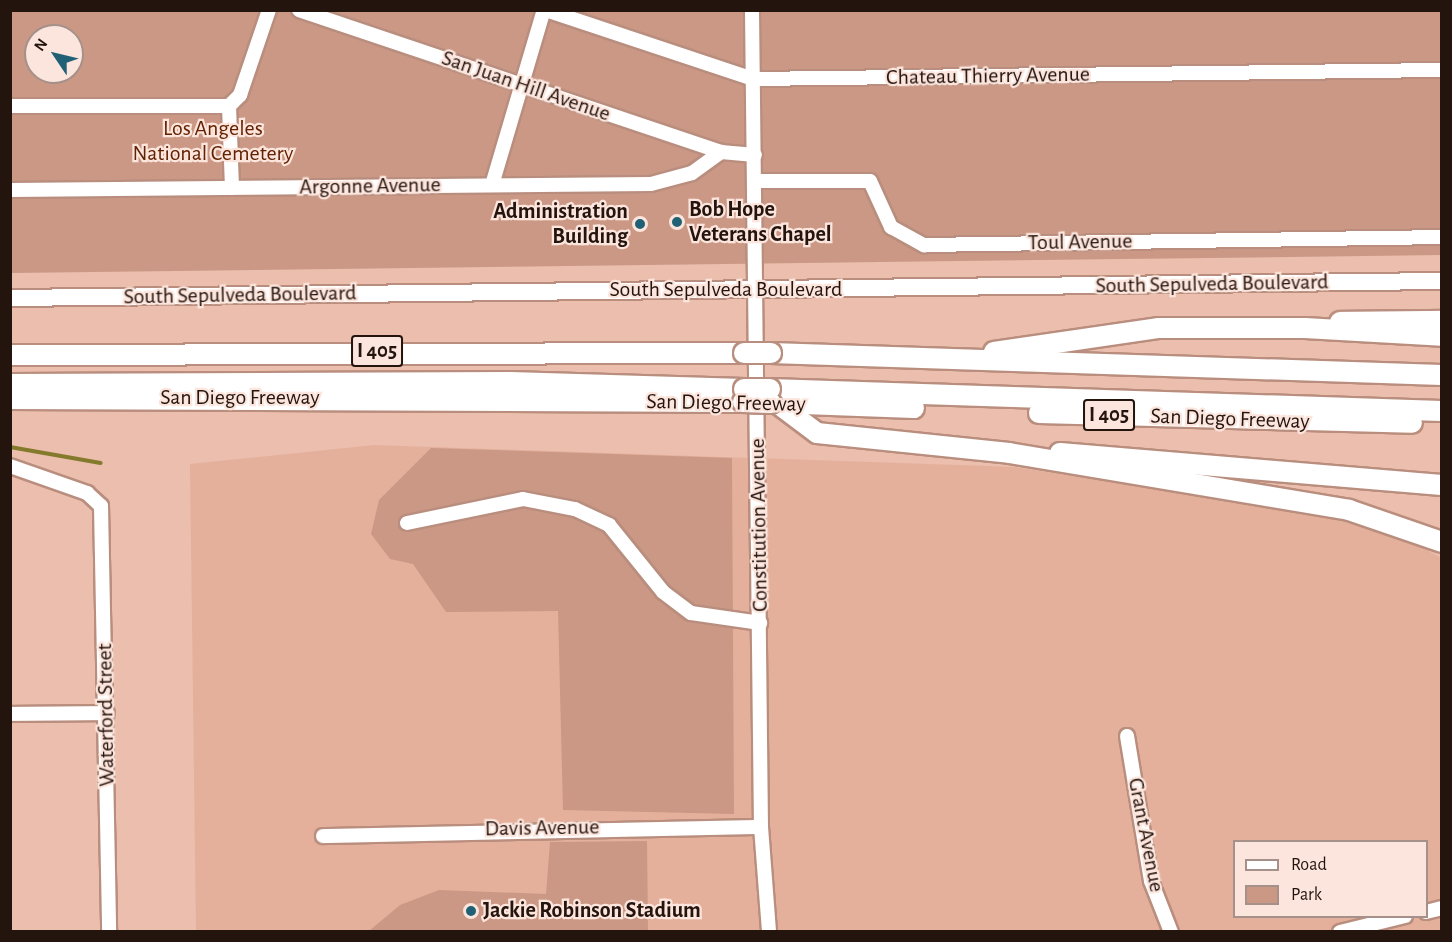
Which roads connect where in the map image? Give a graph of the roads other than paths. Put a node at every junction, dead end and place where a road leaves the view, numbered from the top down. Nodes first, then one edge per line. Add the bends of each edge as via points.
1 (269, 10) edge
2 (299, 10) edge
3 (545, 10) edge
4 (752, 10) edge
5 (1442, 70) edge
6 (753, 79) junction
7 (521, 84) junction
8 (10, 106) edge
9 (229, 106) junction
10 (721, 152) junction
11 (754, 155) junction
12 (755, 181) junction
13 (492, 185) junction
14 (232, 188) junction
15 (10, 190) edge
16 (1442, 237) edge
17 (1442, 281) edge
18 (756, 290) junction
19 (10, 298) edge
20 (1442, 321) edge
21 (1305, 328) junction
22 (1442, 336) edge
23 (10, 355) edge
24 (940, 360) junction
25 (1442, 375) edge
26 (10, 384) edge
27 (744, 395) junction
28 (773, 398) junction
29 (10, 399) edge
30 (1442, 411) edge
31 (1442, 424) edge
32 (1009, 453) junction
33 (10, 466) edge
34 (1442, 485) edge
35 (407, 523) dead end
36 (1442, 542) edge
37 (760, 623) junction
38 (107, 713) junction
39 (10, 714) edge
40 (1127, 736) dead end
41 (761, 827) junction
42 (323, 836) dead end
43 (1397, 918) edge
44 (109, 932) edge
45 (769, 932) edge
46 (1171, 932) edge
47 (1340, 932) edge

1 - 9 street via 240,95
2 - 7 street, San Juan Hill Avenue
3 - 6 street, Chateau Thierry Avenue
3 - 7 street
4 - 6 street, Constitution Avenue
5 - 6 street, Chateau Thierry Avenue
6 - 11 street, Constitution Avenue
7 - 10 street, San Juan Hill Avenue
7 - 13 street
8 - 9 street
9 - 14 street
10 - 11 street, San Juan Hill Avenue
10 - 13 street, Argonne Avenue via 692,173 651,184
11 - 12 street, Constitution Avenue
12 - 16 street, Toul Avenue via 870,181 891,227 924,245
12 - 18 street, Constitution Avenue
13 - 14 street, Argonne Avenue
14 - 15 street, Argonne Avenue
17 - 18 main road, South Sepulveda Boulevard
18 - 19 main road, South Sepulveda Boulevard
18 - 37 street, Constitution Avenue
20 - 21 highway
21 - 22 highway
21 - 24 highway via 1159,328
23 - 24 highway, San Diego Freeway / I 405, bridge via 744,352
24 - 25 highway, San Diego Freeway / I 405
26 - 27 highway via 499,382
27 - 28 highway, San Diego Freeway / I 405, bridge
27 - 29 highway, San Diego Freeway / I 405
28 - 30 highway
28 - 31 highway, San Diego Freeway / I 405
28 - 32 highway via 817,433
32 - 34 highway
32 - 36 highway via 1349,510
33 - 38 street, Waterford Street via 97,499 102,513
35 - 37 street via 524,499 574,509 609,525 663,592 691,613
37 - 41 street, Constitution Avenue
38 - 39 street
38 - 44 street, Waterford Street
40 - 46 street, Grant Avenue via 1151,881
41 - 42 street, Davis Avenue
41 - 45 street, Constitution Avenue
43 - 47 street

